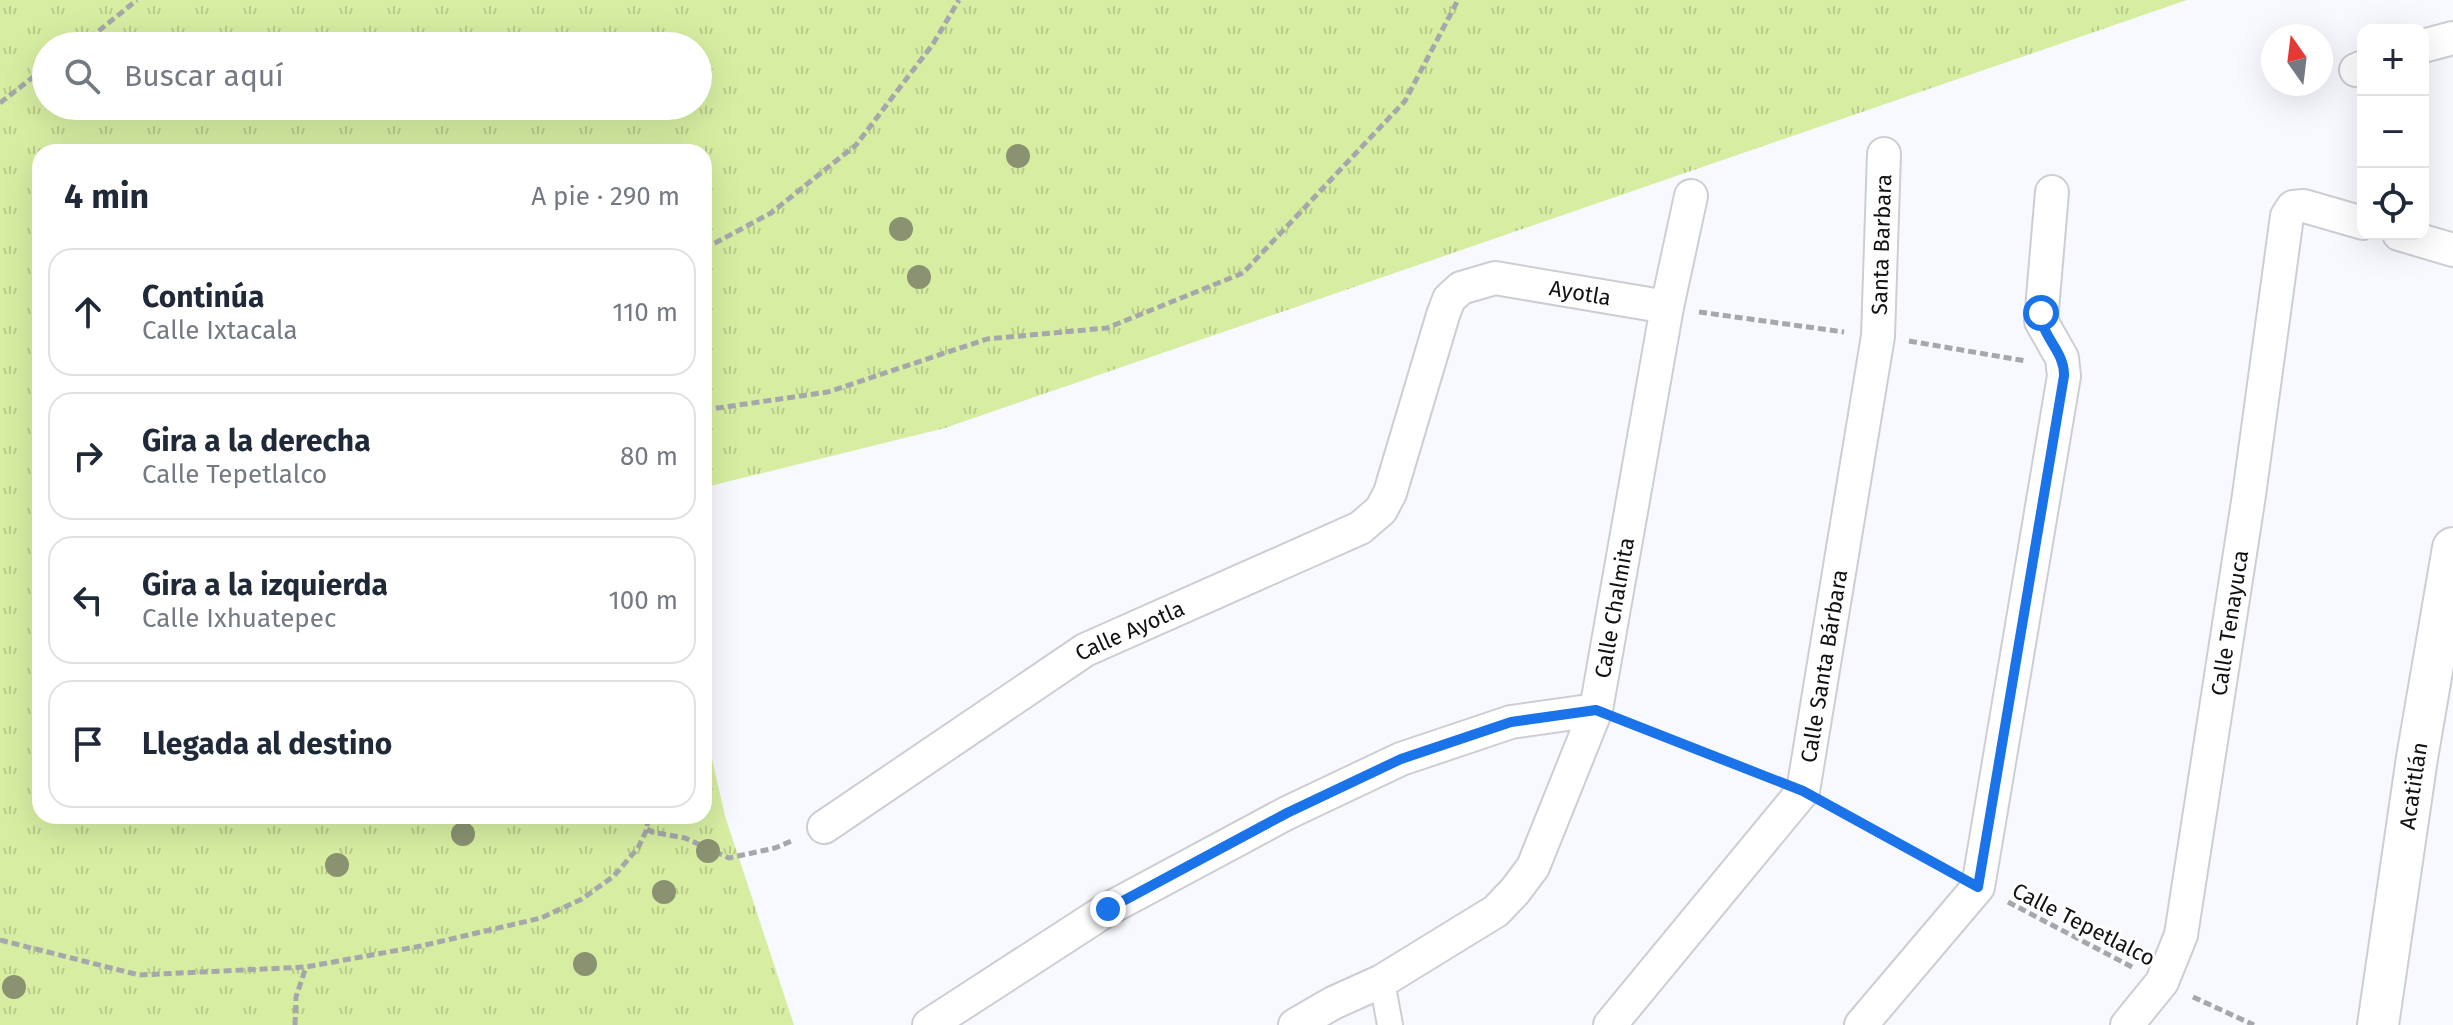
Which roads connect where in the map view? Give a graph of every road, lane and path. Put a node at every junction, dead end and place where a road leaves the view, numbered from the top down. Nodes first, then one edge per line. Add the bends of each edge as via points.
1 (137, 0) edge
2 (959, 0) edge
3 (1458, 0) edge
4 (97, 32) edge
5 (2453, 38) edge
6 (2429, 44) edge
7 (32, 78) edge
8 (0, 103) edge
9 (1884, 154) dead end
10 (2052, 192) dead end
11 (1691, 196) dead end
12 (2357, 221) edge
13 (2419, 240) edge
14 (712, 245) edge
15 (2453, 250) edge
16 (1495, 278) joint
17 (1667, 307) junction
18 (1878, 336) joint
19 (712, 409) edge
20 (2453, 548) edge
21 (1596, 710) junction
22 (1803, 791) junction
23 (647, 824) edge
24 (824, 827) joint
25 (647, 829) junction
26 (1978, 887) junction
27 (0, 940) edge
28 (306, 967) junction
29 (1382, 981) junction
30 (2162, 982) junction
31 (1328, 1014) edge
32 (295, 1025) edge
33 (929, 1025) edge
34 (1295, 1025) edge
35 (1390, 1025) edge
36 (1610, 1025) edge
37 (1861, 1025) edge
38 (2127, 1025) edge
39 (2254, 1025) edge
40 (2378, 1025) edge

1 - 4 path
2 - 14 path via 933,44 856,145 771,213
3 - 19 path via 1405,101 1243,273 1107,328 987,339 828,392
5 - 6 street
7 - 8 path
9 - 18 street, Santa Barbara
10 - 26 street via 2041,321 2062,358 2064,376
11 - 17 street, Calle Chalmita
12 - 30 street, Calle Tenayuca via 2304,206 2293,207 2287,216 2192,873 2181,935
13 - 15 street
16 - 17 street, Ayotla
16 - 24 street, Calle Ayotla via 1461,288 1449,299 1390,493 1381,510 1360,528 1085,650
17 - 21 street, Calle Chalmita
18 - 22 street, Calle Santa Bárbara
20 - 40 street, Acatitlán
21 - 22 path, Calle Tepetlalco
21 - 29 street, Calle Chalmita via 1533,867 1515,891 1496,911
21 - 33 street via 1511,722 1401,759 1108,909
22 - 26 path, Calle Tepetlalco
22 - 36 street, Calle Santa Bárbara
23 - 25 path
24 - 25 path via 775,848 729,858 685,838
25 - 28 path via 614,876 541,918
26 - 30 path, Calle Tepetlalco
26 - 37 street
27 - 28 path via 139,975
28 - 32 path via 296,997
29 - 31 street, Calle Chalmita
29 - 35 street
30 - 38 street, Calle Tenayuca
30 - 39 path, Calle Tepetlalco
31 - 34 street, Calle Chalmita

